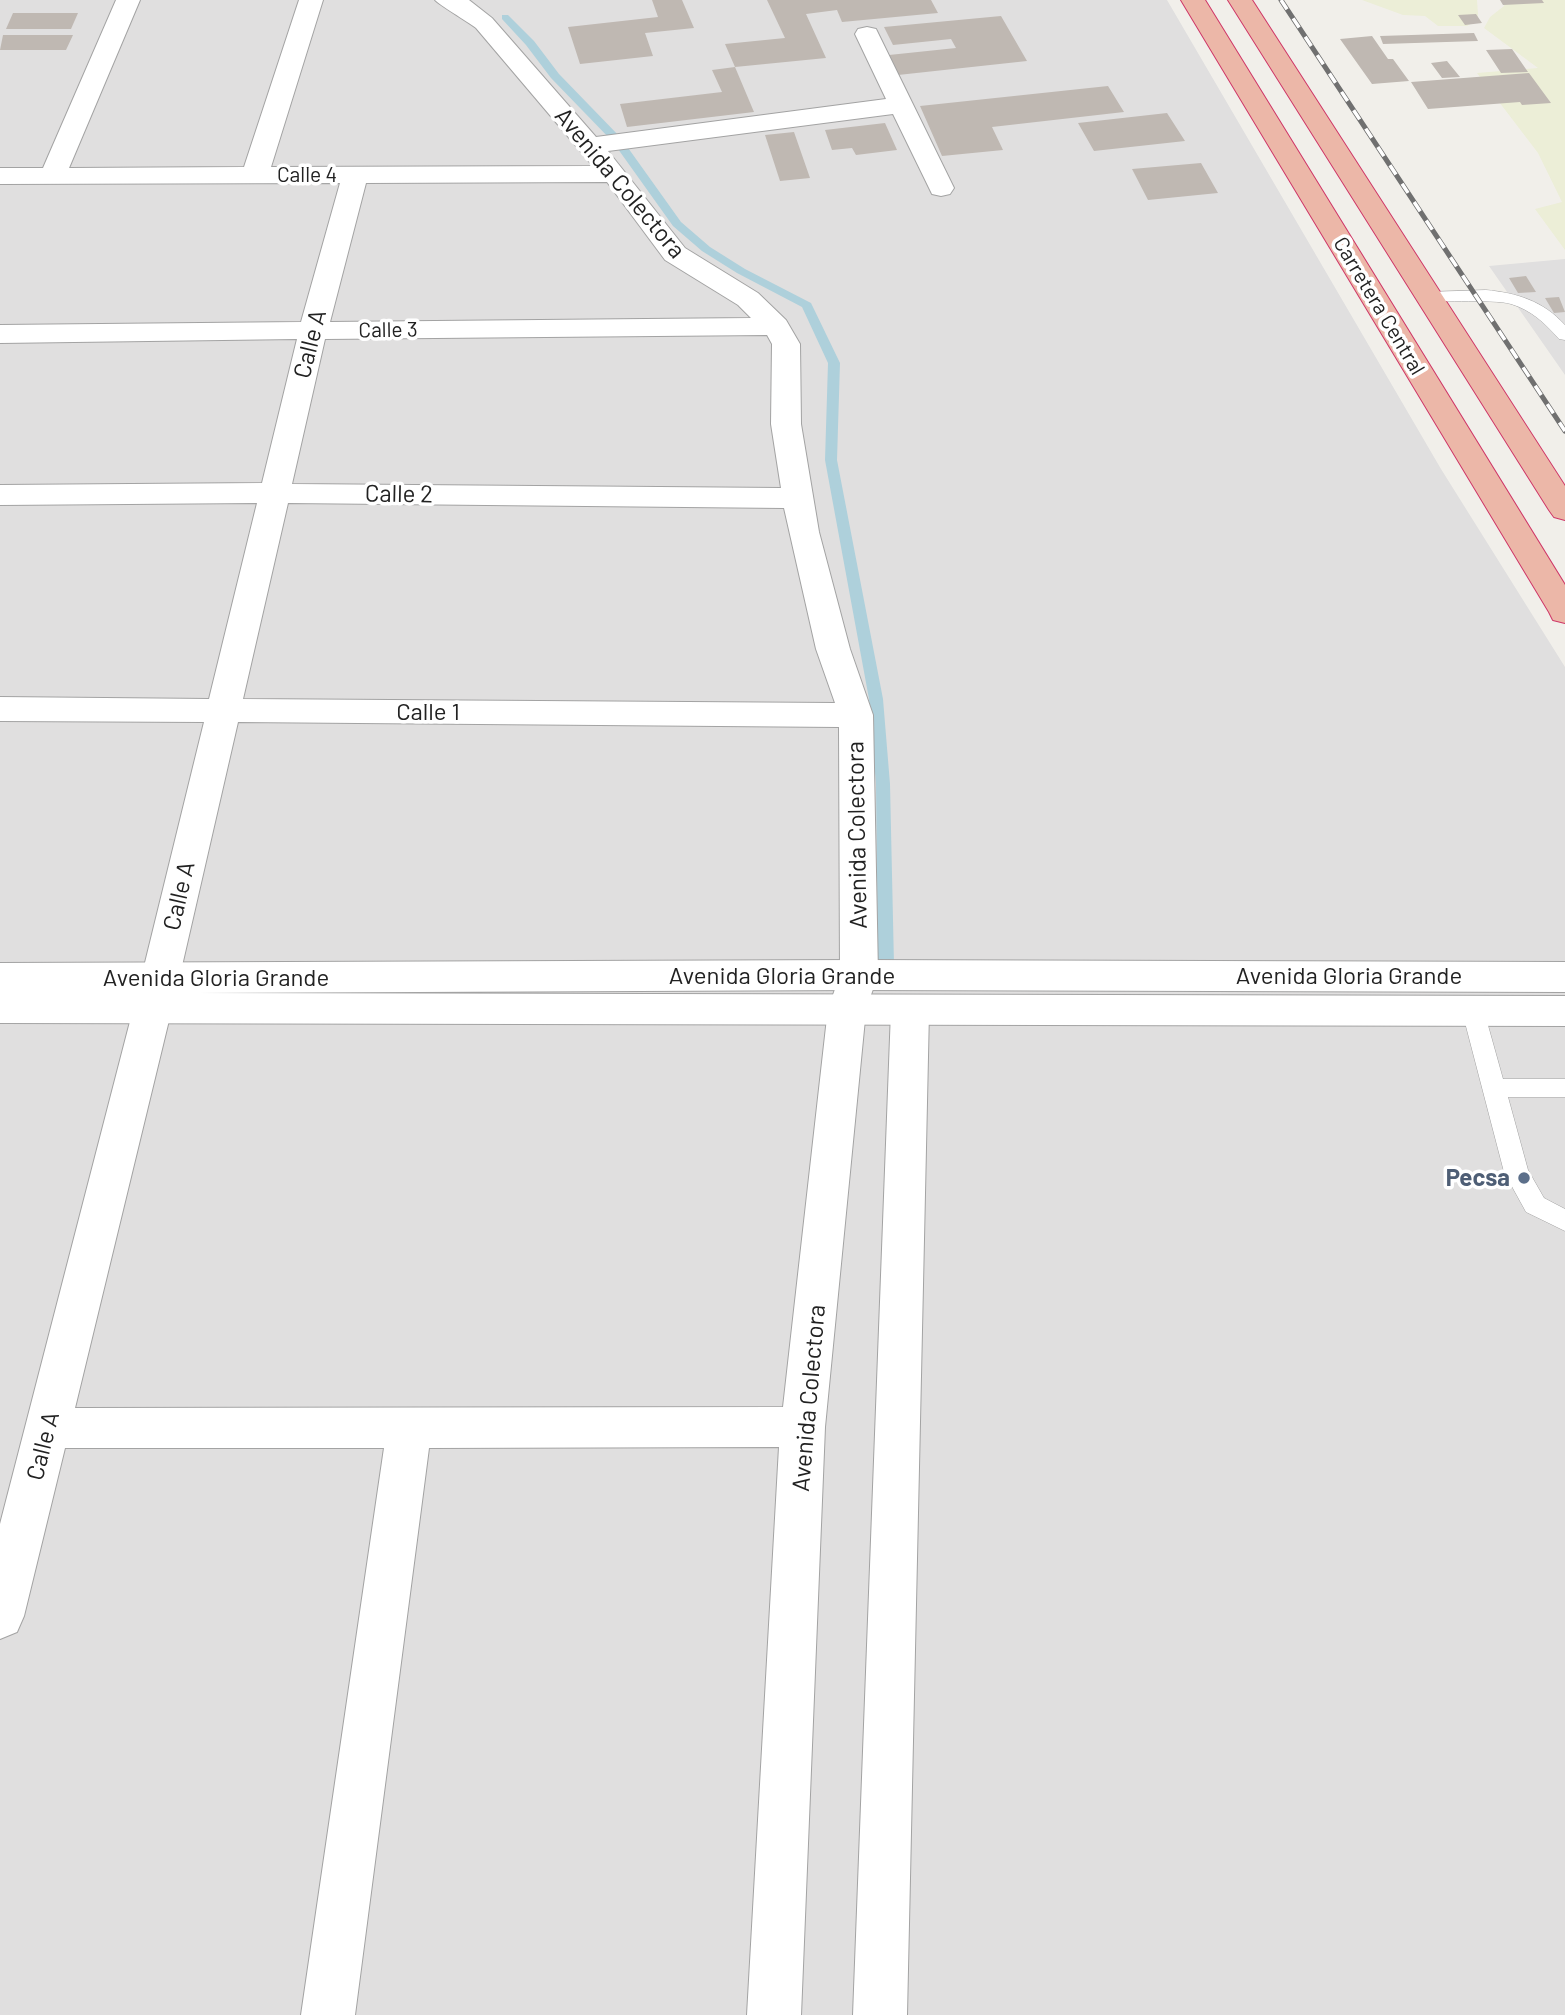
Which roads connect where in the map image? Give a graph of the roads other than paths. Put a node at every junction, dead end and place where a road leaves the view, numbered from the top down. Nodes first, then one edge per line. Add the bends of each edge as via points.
1 (128, 0) edge
2 (311, 0) edge
3 (1194, 0) edge
4 (1240, 0) edge
5 (462, 2) edge
6 (867, 34) dead end
7 (901, 105) junction
8 (590, 146) junction
9 (614, 174) junction
10 (255, 175) junction
11 (355, 175) junction
12 (0, 176) edge
13 (54, 176) junction
14 (941, 188) dead end
15 (1429, 297) junction
16 (776, 326) junction
17 (313, 331) junction
18 (0, 334) edge
19 (1565, 335) edge
20 (274, 493) junction
21 (0, 495) edge
22 (798, 498) junction
23 (1565, 510) edge
24 (1565, 612) edge
25 (0, 709) edge
26 (221, 710) junction
27 (856, 715) junction
28 (1565, 976) edge
29 (0, 978) edge
30 (853, 992) junction
31 (156, 994) junction
32 (0, 1008) edge
33 (909, 1011) junction
34 (1473, 1011) junction
35 (1565, 1011) edge
36 (1494, 1088) junction
37 (1565, 1088) edge
38 (1565, 1220) edge
39 (803, 1427) junction
40 (48, 1428) junction
41 (409, 1428) junction
42 (0, 1616) edge
43 (328, 2015) edge
44 (774, 2015) edge
45 (880, 2015) edge

1 - 13 street
2 - 10 street
3 - 24 highway, Carretera Central
4 - 15 highway, Carretera Central
5 - 8 street, Avenida Colectora
6 - 7 street
7 - 8 street
7 - 14 street
8 - 9 street, Avenida Colectora
9 - 11 street, Calle 4
9 - 16 street, Avenida Colectora via 675,254 748,299
10 - 11 street, Calle 4
10 - 13 street, Calle 4
11 - 17 street, Calle A
12 - 13 street, Calle 4
15 - 19 lane via 1501,295 1527,303 1553,319
15 - 23 highway, Carretera Central
16 - 17 street, Calle 3
16 - 22 street, Avenida Colectora via 786,344 786,424
17 - 18 street, Calle 3
17 - 20 street, Calle A
20 - 21 street, Calle 2
20 - 22 street, Calle 2
20 - 26 street, Calle A
22 - 27 street, Avenida Colectora via 833,649
25 - 26 street, Calle 1
26 - 27 street, Calle 1
26 - 31 street, Calle A
27 - 30 street, Avenida Colectora
28 - 30 street, Avenida Gloria Grande
29 - 31 street, Avenida Gloria Grande
30 - 31 street, Avenida Gloria Grande
30 - 33 street, Avenida Gloria Grande
30 - 39 street, Avenida Colectora
31 - 32 street, Avenida Gloria Grande
31 - 40 street, Calle A
33 - 34 street, Avenida Gloria Grande
33 - 45 street
34 - 35 street, Avenida Gloria Grande
34 - 36 lane
36 - 37 lane
36 - 38 lane via 1516,1172 1535,1205
39 - 41 street
39 - 44 street, Avenida Colectora
40 - 41 street
40 - 42 street, Calle A
41 - 43 street

